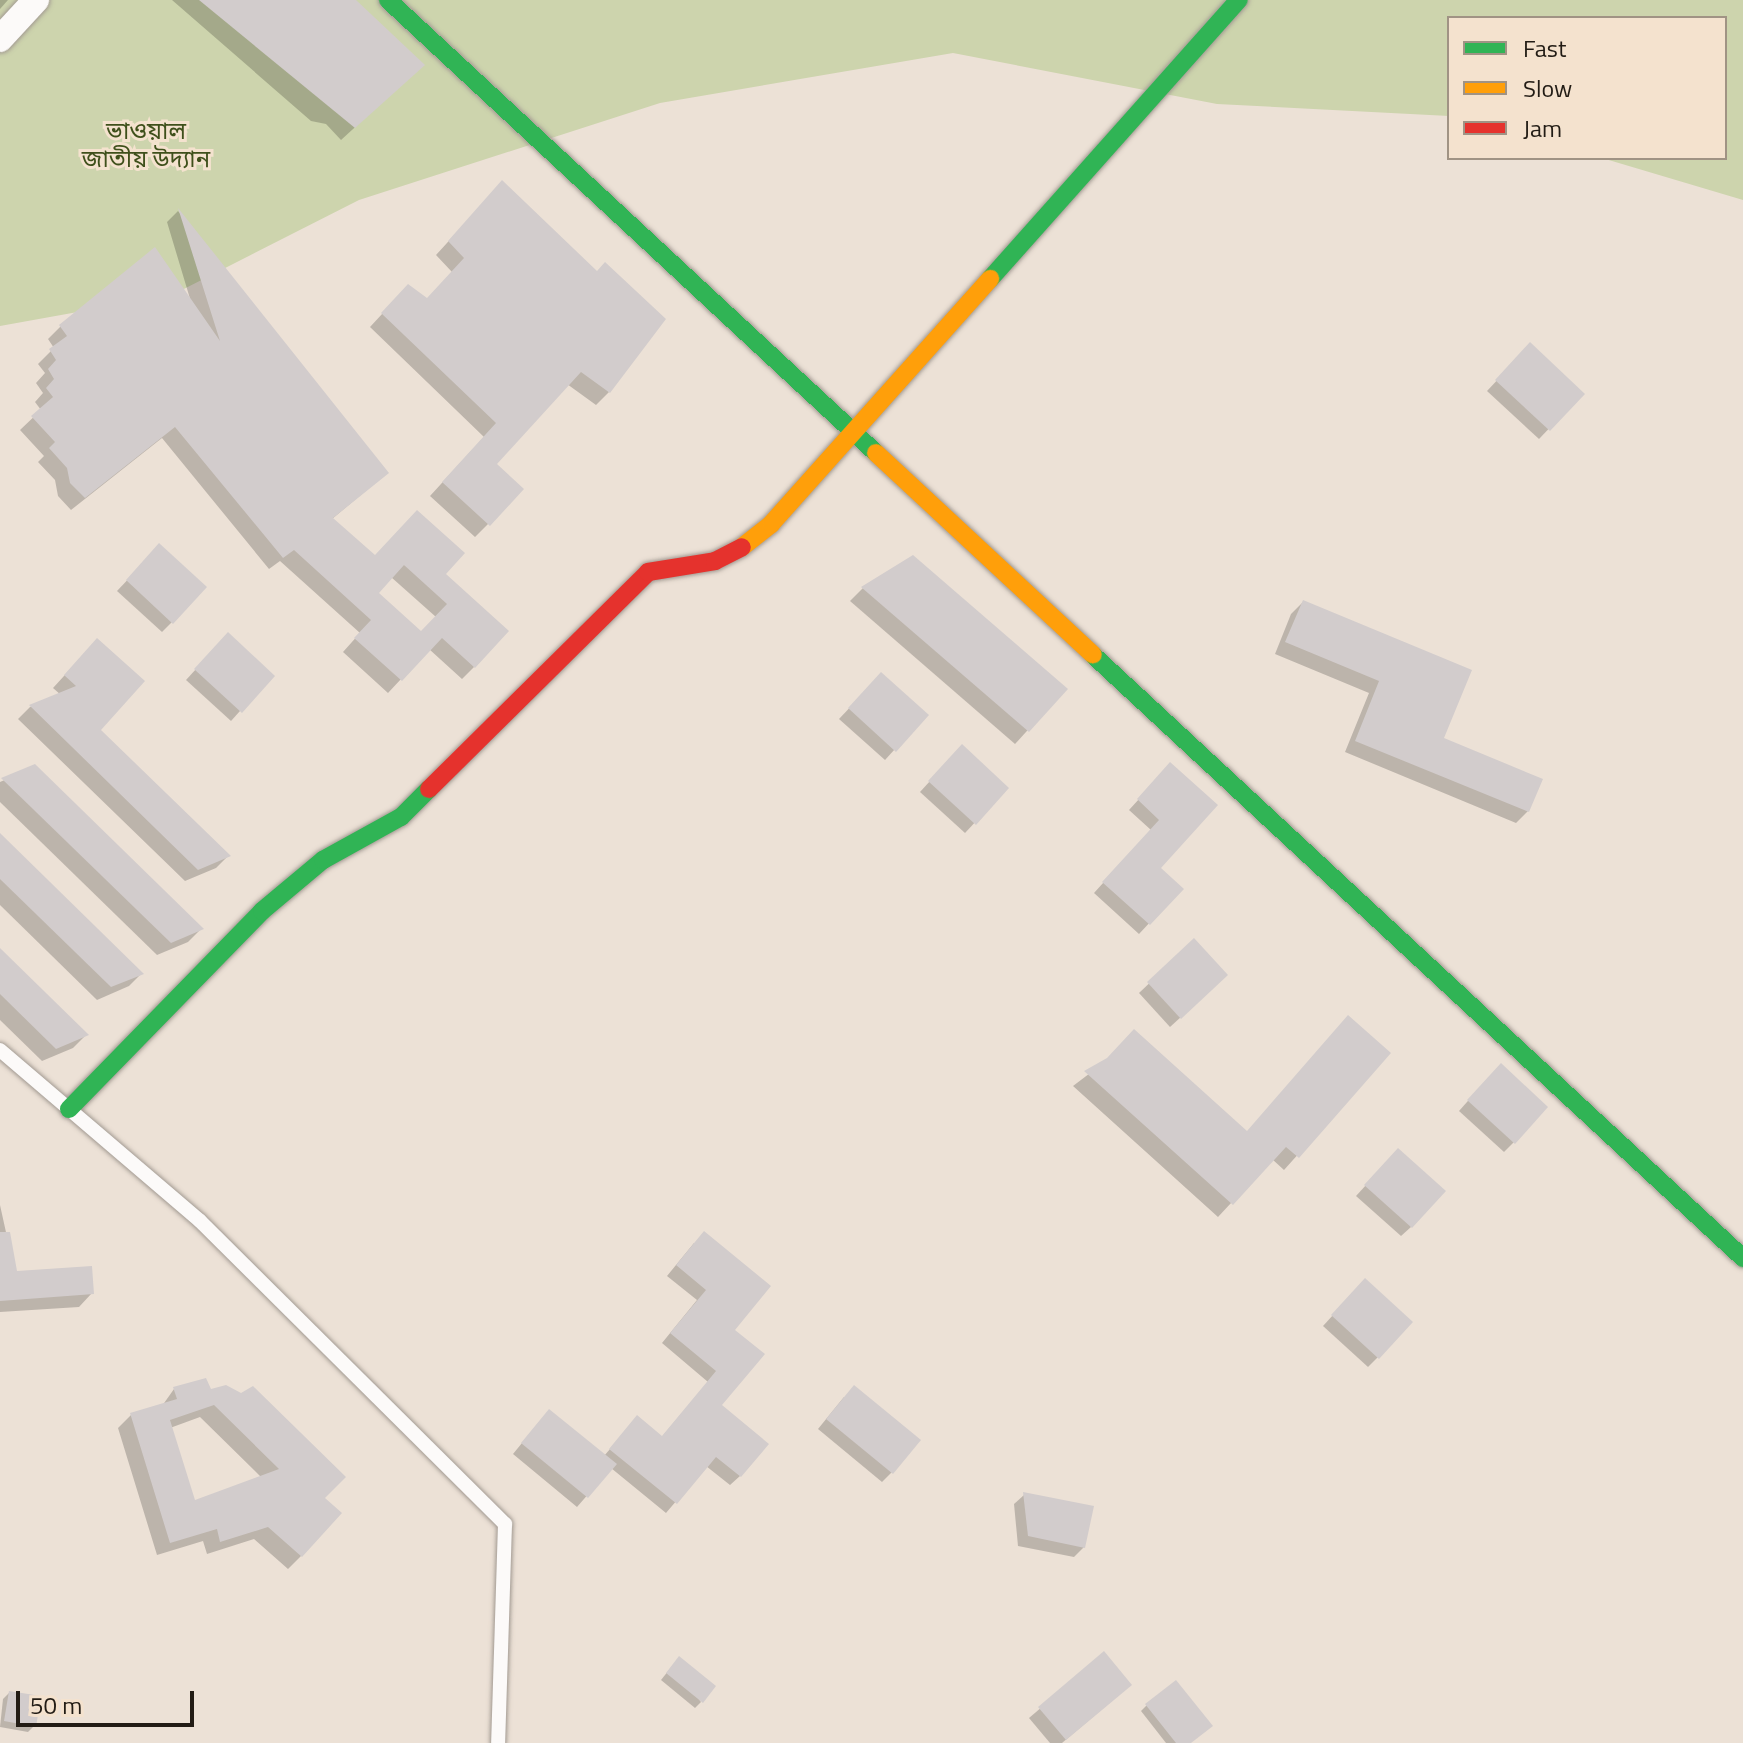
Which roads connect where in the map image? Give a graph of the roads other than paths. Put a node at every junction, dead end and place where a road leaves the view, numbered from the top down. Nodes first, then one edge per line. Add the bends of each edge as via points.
1 (36, 0) edge
2 (388, 0) edge
3 (1239, 0) edge
4 (0, 39) edge
5 (850, 431) junction
6 (0, 1050) edge
7 (69, 1109) junction
8 (1743, 1258) edge
9 (498, 1743) edge

1 - 4 street
2 - 5 street
3 - 5 street
5 - 7 street via 746,545 715,561 648,572 401,817 323,860 262,911
5 - 8 street
6 - 7 lane
7 - 9 lane via 200,1221 505,1524

